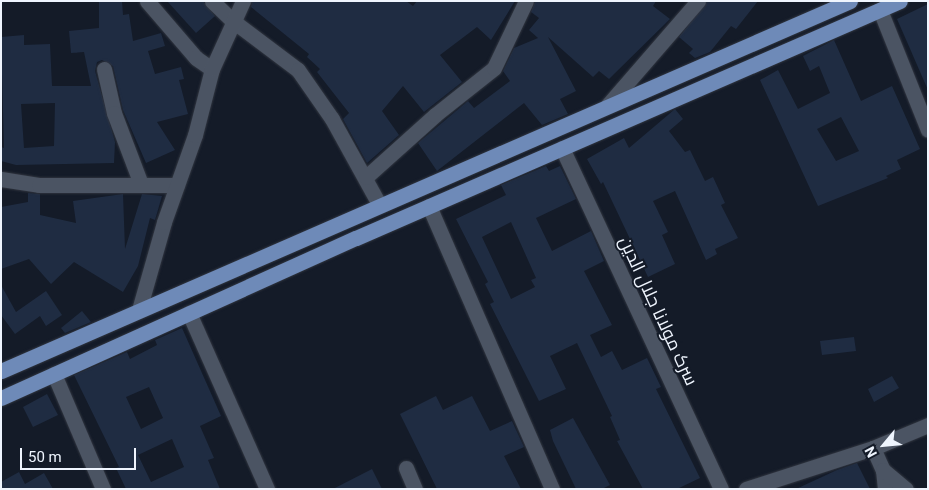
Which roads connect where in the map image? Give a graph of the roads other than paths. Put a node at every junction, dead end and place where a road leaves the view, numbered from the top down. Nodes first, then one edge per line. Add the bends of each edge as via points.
1 (147, 1) edge
2 (212, 1) edge
3 (243, 1) edge
4 (526, 1) edge
5 (698, 1) edge
6 (900, 1) edge
7 (843, 3) edge
8 (880, 10) junction
9 (233, 21) junction
10 (104, 69) dead end
11 (212, 70) junction
12 (625, 98) junction
13 (606, 106) junction
14 (588, 114) junction
15 (633, 118) junction
16 (928, 130) edge
17 (596, 134) junction
18 (562, 148) junction
19 (366, 177) junction
20 (1, 179) edge
21 (141, 184) junction
22 (177, 185) junction
23 (379, 204) junction
24 (429, 206) junction
25 (138, 310) junction
26 (189, 313) junction
27 (1, 370) edge
28 (54, 374) junction
29 (1, 398) edge
30 (928, 425) edge
31 (873, 448) junction
32 (406, 468) dead end
33 (883, 470) junction
34 (103, 489) edge
35 (267, 489) edge
36 (415, 489) edge
37 (552, 489) edge
38 (721, 489) edge
39 (746, 489) edge
40 (885, 489) edge
41 (906, 489) edge

1 - 11 street via 196,58
2 - 9 street
3 - 9 street
4 - 19 street via 494,68
5 - 13 street
6 - 8 main road
7 - 12 main road
8 - 15 main road
8 - 16 street
9 - 11 street
9 - 19 street via 298,70
10 - 21 street via 114,114
11 - 22 street via 195,135
12 - 13 main road
12 - 15 main road
13 - 14 main road
14 - 17 main road
14 - 23 main road
15 - 17 main road
17 - 18 main road
18 - 24 main road
18 - 38 street, سرک مولانا جلال الدین
19 - 23 street
20 - 21 street via 39,185
21 - 22 street
22 - 25 street
23 - 25 main road
24 - 26 main road
24 - 37 street
25 - 27 main road
26 - 28 main road
26 - 35 street
28 - 29 main road
28 - 34 street
30 - 31 street
31 - 33 street
31 - 39 street
32 - 36 street
33 - 40 street
33 - 41 street

